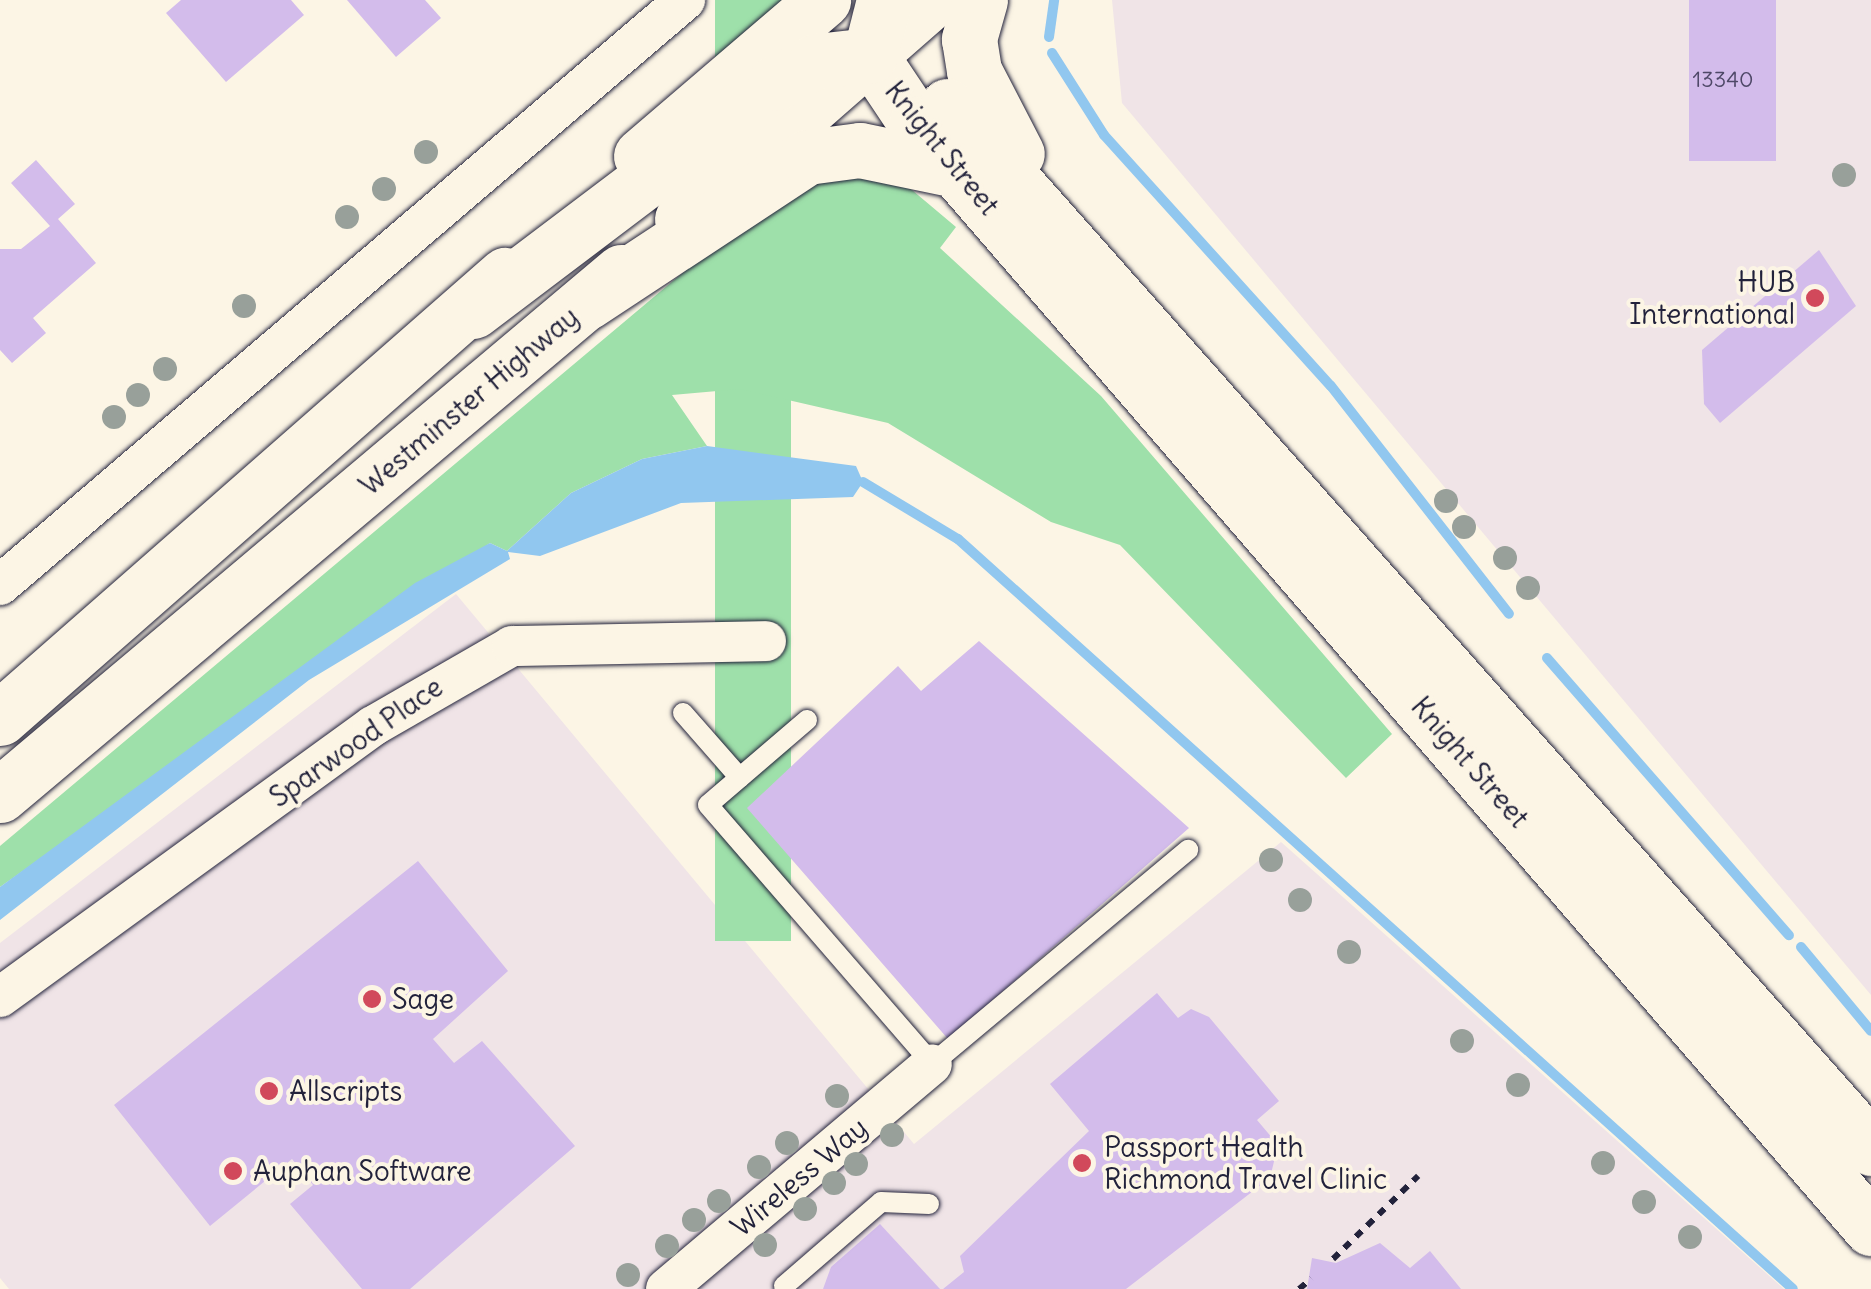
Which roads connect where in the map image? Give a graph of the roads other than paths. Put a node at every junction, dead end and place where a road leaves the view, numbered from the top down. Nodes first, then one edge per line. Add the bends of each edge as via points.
1 (685, 0) edge
2 (823, 0) edge
3 (884, 0) edge
4 (932, 0) edge
5 (980, 0) edge
6 (870, 54) junction
7 (957, 170) junction
8 (1054, 217) junction
9 (587, 302) junction
10 (473, 311) junction
11 (0, 586) edge
12 (766, 641) dead end
13 (683, 713) dead end
14 (0, 718) edge
15 (806, 720) dead end
16 (740, 778) junction
17 (0, 796) edge
18 (1188, 850) dead end
19 (0, 997) edge
20 (932, 1064) junction
21 (1871, 1148) edge
22 (929, 1204) dead end
23 (1871, 1228) edge
24 (784, 1286) dead end
25 (666, 1289) edge

1 - 11 street
2 - 10 main road via 519,260
3 - 6 main road
4 - 6 main road, Westminster Highway
5 - 8 main road via 969,39 974,71
6 - 7 main road, Knight Street
6 - 8 main road, Knight Street via 936,94
6 - 9 main road, Westminster Highway
6 - 10 main road via 816,61 775,83
7 - 9 main road via 860,150 807,158
7 - 23 main road, Knight Street
8 - 21 main road, Knight Street
9 - 17 main road, Westminster Highway
10 - 14 main road
12 - 19 street, Sparwood Place via 512,646 373,726
13 - 16 lane
15 - 16 lane
16 - 20 lane via 708,805
18 - 20 lane
20 - 25 street, Wireless Way
22 - 24 lane via 881,1202

